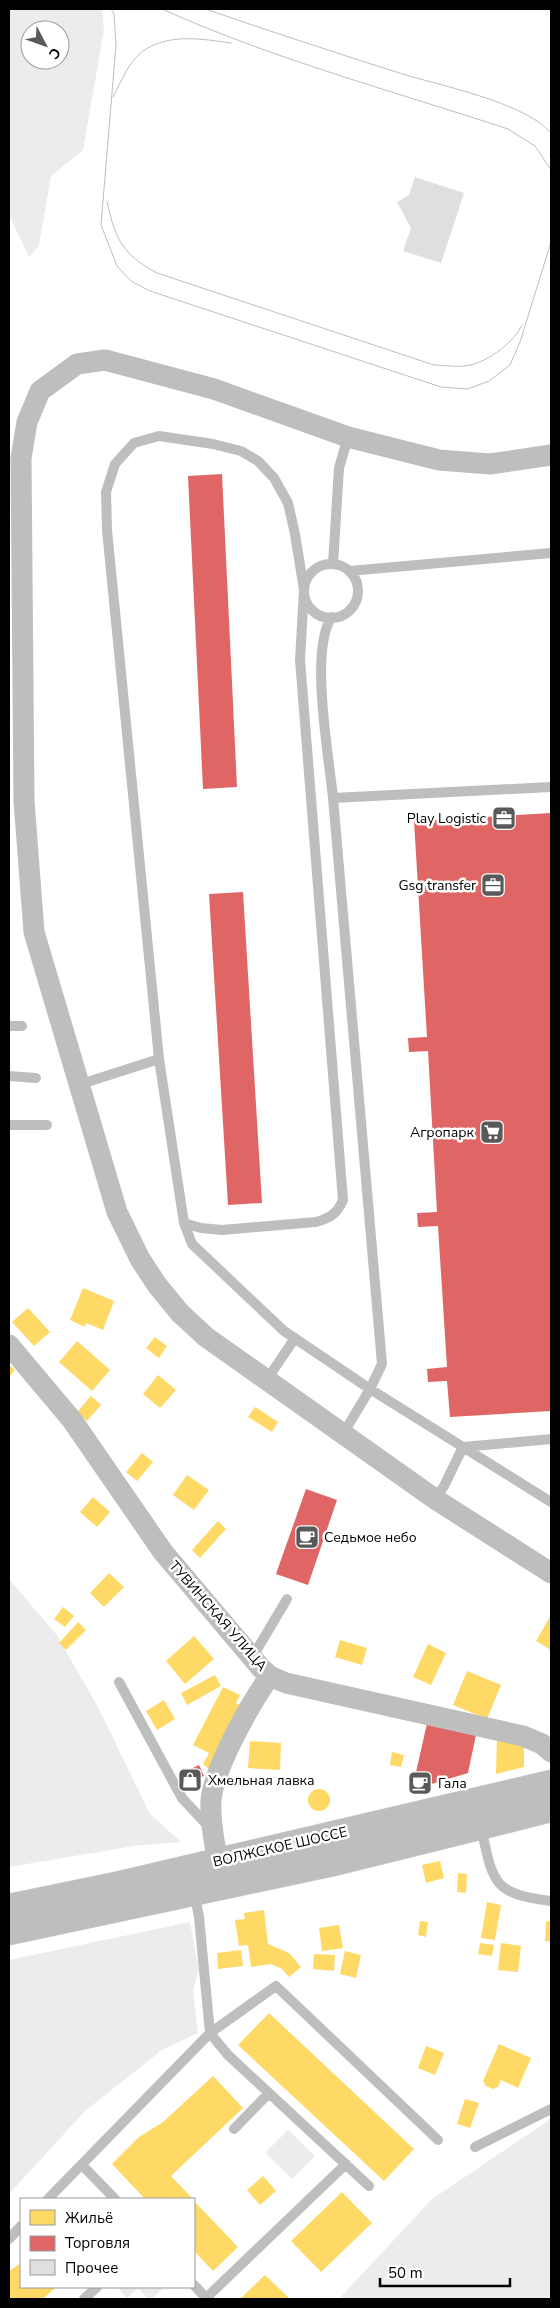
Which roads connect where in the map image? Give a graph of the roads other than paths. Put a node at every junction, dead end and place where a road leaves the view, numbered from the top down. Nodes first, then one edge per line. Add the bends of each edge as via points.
1 (348, 436) junction
2 (551, 455) edge
3 (15, 539) edge
4 (551, 553) edge
5 (332, 564) junction
6 (349, 571) junction
7 (304, 590) junction
8 (332, 617) junction
9 (551, 786) edge
10 (333, 798) junction
11 (9, 1026) edge
12 (22, 1026) dead end
13 (159, 1059) junction
14 (9, 1076) edge
15 (36, 1078) dead end
16 (78, 1085) junction
17 (9, 1125) edge
18 (47, 1125) dead end
19 (184, 1223) junction
20 (295, 1338) junction
21 (9, 1345) edge
22 (266, 1381) junction
23 (370, 1389) junction
24 (343, 1434) junction
25 (551, 1439) edge
26 (464, 1447) junction
27 (435, 1499) junction
28 (551, 1502) edge
29 (551, 1573) edge
30 (287, 1599) dead end
31 (252, 1658) junction
32 (270, 1676) junction
33 (118, 1682) dead end
34 (551, 1752) edge
35 (551, 1784) edge
36 (551, 1808) edge
37 (481, 1826) junction
38 (213, 1832) junction
39 (218, 1861) junction
40 (194, 1891) junction
41 (551, 1901) edge
42 (9, 1908) edge
43 (9, 1931) edge
44 (210, 2033) junction
45 (269, 2094) junction
46 (551, 2109) edge
47 (234, 2129) dead end
48 (438, 2140) dead end
49 (475, 2147) dead end
50 (82, 2164) junction
51 (346, 2164) junction
52 (369, 2186) dead end
53 (49, 2198) edge
54 (114, 2198) edge
55 (20, 2227) edge
56 (9, 2239) edge
57 (195, 2286) edge
58 (97, 2288) edge
59 (84, 2299) edge
60 (205, 2299) edge

1 - 2 street via 439,460 490,464
1 - 3 street via 214,389 129,365 105,360 77,364 40,392 27,422
1 - 5 lane via 339,468
3 - 16 street via 24,801 34,932
4 - 6 lane
5 - 6 lane
5 - 7 lane via 320,566 312,572
6 - 8 lane via 357,583 356,601 352,609
7 - 8 lane via 313,610 319,615
7 - 13 lane via 288,503 274,478 258,461 241,451 214,444 159,436 134,443 115,464 106,492 107,530
7 - 19 lane via 300,660 343,1200 331,1218 316,1222 222,1230
8 - 10 lane via 326,625 320,668
9 - 10 lane
10 - 23 lane via 382,1364
11 - 12 lane
13 - 16 lane
13 - 19 lane
14 - 15 lane
16 - 22 street via 117,1212 152,1279 180,1313 206,1337
17 - 18 lane
19 - 20 lane via 192,1244
20 - 22 lane
20 - 23 lane
21 - 31 street, ТУВИНСКАЯ УЛИЦА via 72,1420 163,1552
22 - 24 street
23 - 24 lane
23 - 26 lane
24 - 27 street
25 - 26 lane
26 - 27 lane
26 - 28 lane
27 - 29 street
30 - 31 lane
31 - 32 street, ТУВИНСКАЯ УЛИЦА
32 - 34 street, ТУВИНСКАЯ УЛИЦА via 294,1685 523,1736
32 - 38 street via 254,1699 216,1779 212,1800
33 - 38 lane via 182,1798
35 - 39 main road, ВОЛЖСКОЕ ШОССЕ
36 - 37 main road, ВОЛЖСКОЕ ШОССЕ
37 - 40 main road, ВОЛЖСКОЕ ШОССЕ via 338,1861
37 - 41 lane via 488,1862 505,1890 523,1898
38 - 39 street
39 - 42 main road, ВОЛЖСКОЕ ШОССЕ
40 - 43 main road, ВОЛЖСКОЕ ШОССЕ
40 - 44 lane
44 - 45 lane via 219,2046
44 - 48 lane via 276,1986
44 - 50 lane
45 - 47 lane
45 - 51 lane
46 - 49 lane
50 - 53 lane
50 - 54 lane
51 - 52 lane
51 - 60 lane
55 - 56 lane
57 - 60 lane
58 - 59 lane

